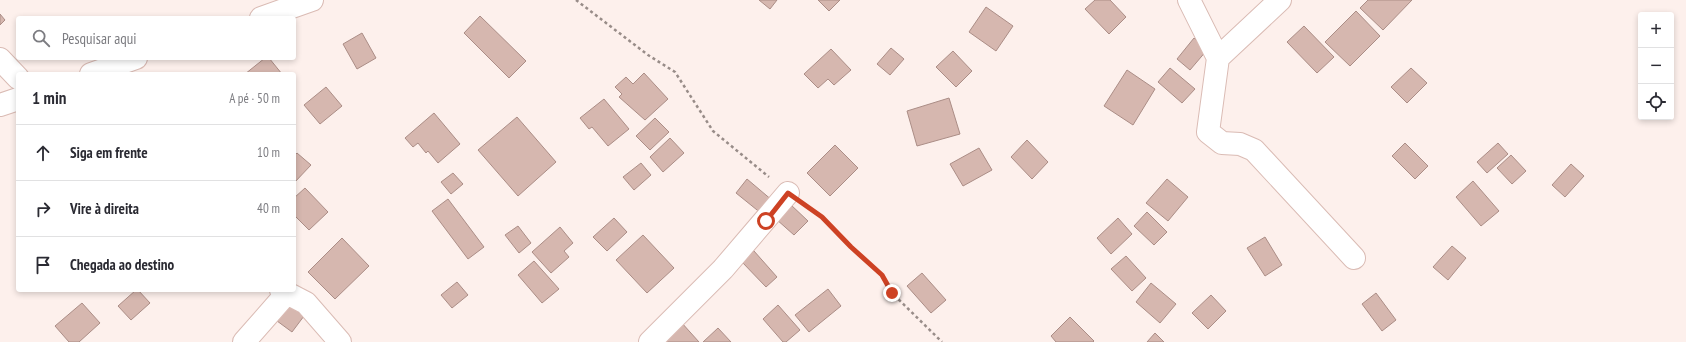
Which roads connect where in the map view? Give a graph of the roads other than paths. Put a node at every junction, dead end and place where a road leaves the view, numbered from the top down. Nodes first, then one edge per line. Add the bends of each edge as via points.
1 (312, 0) edge
2 (1189, 0) edge
3 (1280, 0) edge
4 (267, 16) edge
5 (1218, 58) junction
6 (0, 59) edge
7 (130, 60) edge
8 (97, 72) edge
9 (16, 76) edge
10 (16, 100) edge
11 (0, 105) edge
12 (788, 193) road end
13 (1354, 258) dead end
14 (283, 292) edge
15 (286, 292) edge
16 (244, 342) edge
17 (340, 342) edge
18 (650, 342) edge

1 - 4 street
2 - 5 street
3 - 5 street
5 - 13 street via 1208,132 1222,143 1240,144 1254,150
6 - 9 street
7 - 8 street
10 - 11 street
12 - 18 street via 723,269
14 - 16 street
15 - 17 street via 306,304

